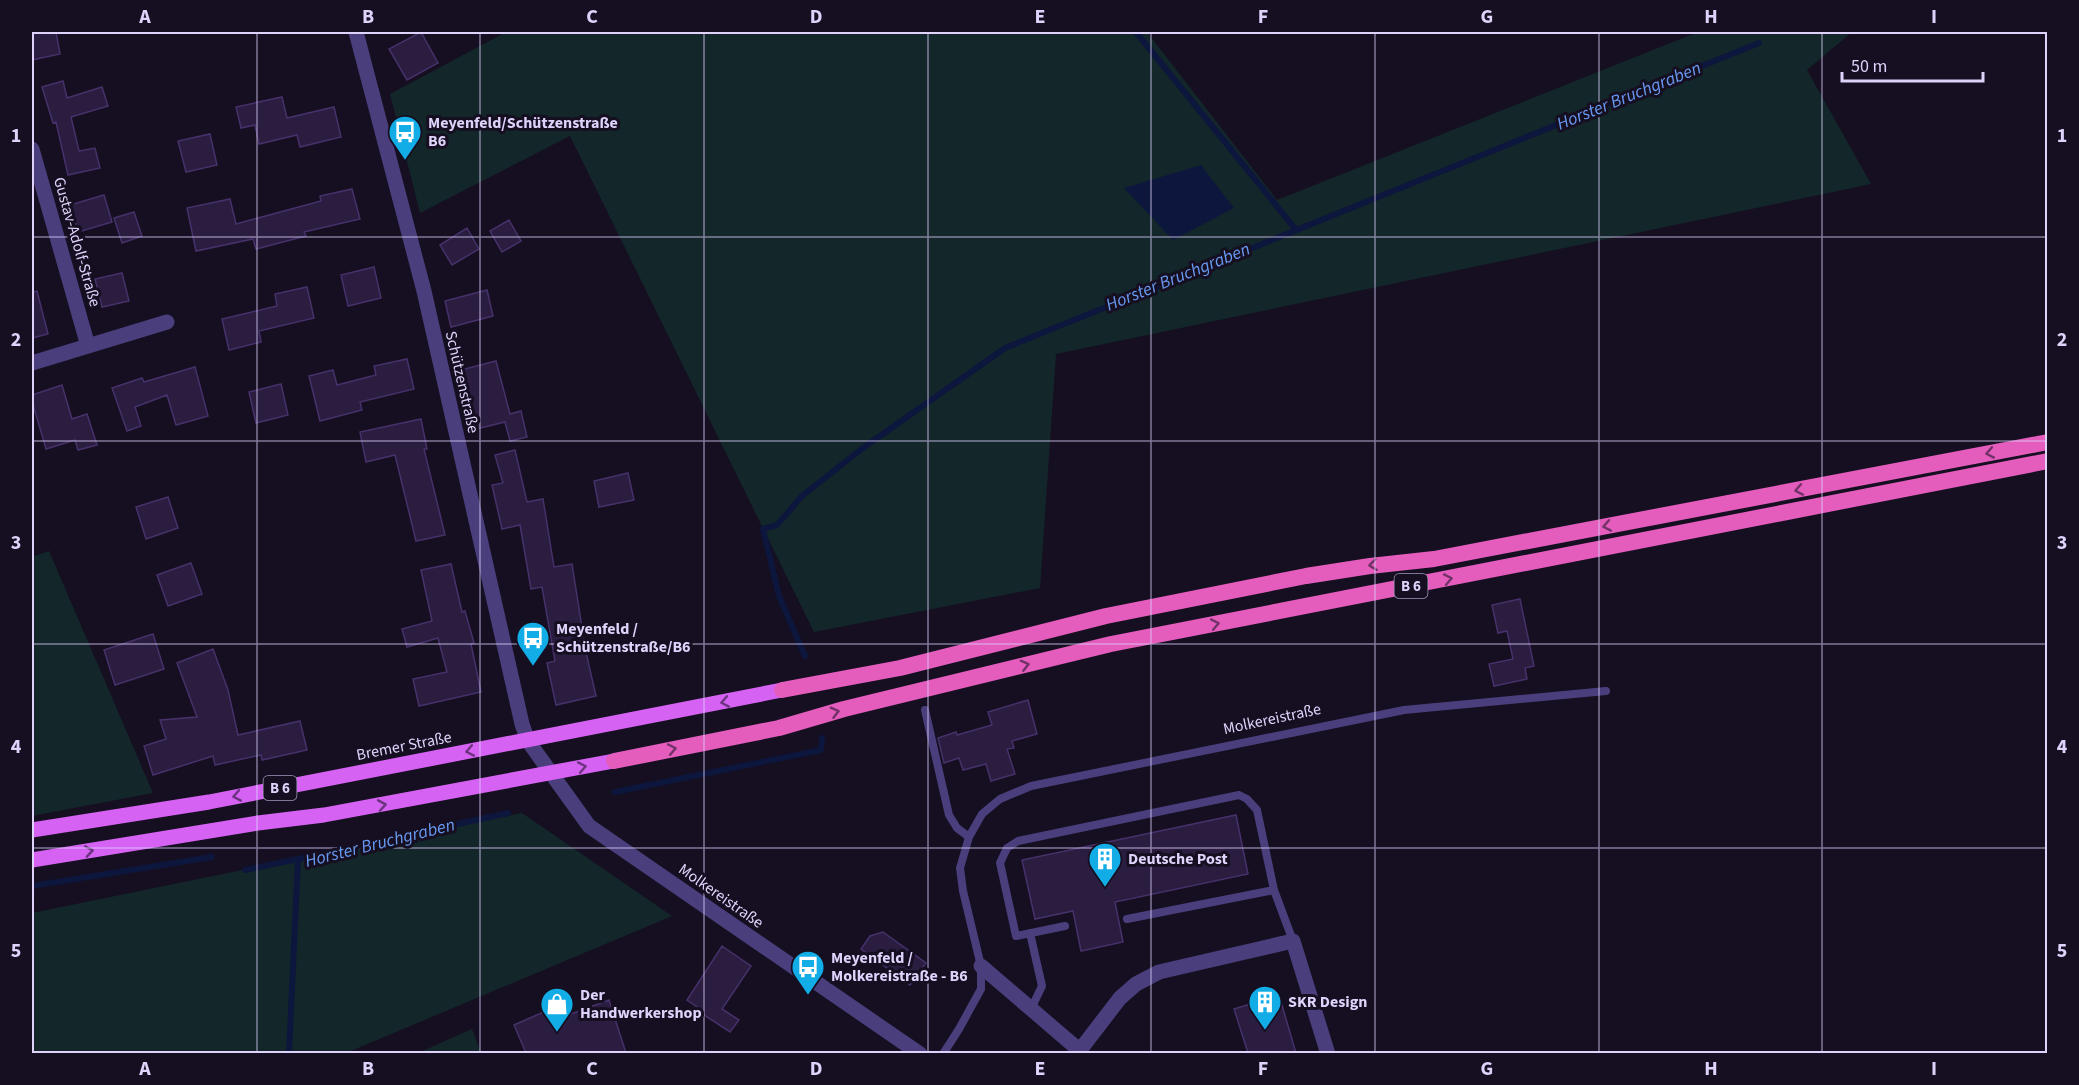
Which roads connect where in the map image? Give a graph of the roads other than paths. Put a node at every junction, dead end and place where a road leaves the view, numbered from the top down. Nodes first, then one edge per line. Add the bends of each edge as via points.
1 (356, 32) edge
2 (32, 149) edge
3 (167, 322) dead end
4 (88, 346) junction
5 (32, 363) edge
6 (2048, 442) edge
7 (2048, 461) edge
8 (782, 690) joint
9 (1606, 691) dead end
10 (925, 710) dead end
11 (528, 741) junction
12 (614, 761) joint
13 (550, 773) junction
14 (32, 830) edge
15 (969, 837) junction
16 (32, 860) edge
17 (1274, 890) junction
18 (1127, 919) dead end
19 (1065, 926) dead end
20 (1030, 933) junction
21 (1293, 941) junction
22 (981, 966) junction
23 (1031, 1009) junction
24 (1078, 1052) edge
25 (920, 1053) edge
26 (942, 1053) edge
27 (1328, 1053) edge

1 - 11 street, Schützenstraße via 424,291
2 - 4 street, Gustav-Adolf-Straße
3 - 4 street
4 - 5 street
6 -> 8 highway, B 6 via 1434,559 1262,585 1106,616 900,668
12 -> 7 highway, B 6 via 779,728 1111,644
8 -> 11 main road, Bremer Straße / B 6
9 - 15 lane, Molkereistraße via 1404,710 1031,786 1000,799 982,814
10 - 15 lane via 949,815
11 - 13 street, Molkereistraße
11 -> 14 main road, Bremer Straße / B 6 via 209,802
13 -> 12 main road, B 6
16 -> 13 main road, B 6 via 324,815
13 - 25 street, Molkereistraße via 589,825
15 - 22 lane, Molkereistraße via 960,868
17 - 18 lane
17 - 20 lane via 1257,810 1239,795 1018,841 1006,848 1000,863 1016,936
17 - 21 lane
19 - 20 lane
20 - 23 lane via 1042,987
21 - 24 street via 1159,972 1120,998
21 - 27 street
22 - 23 street
22 - 26 lane, Molkereistraße via 981,989
23 - 24 street

